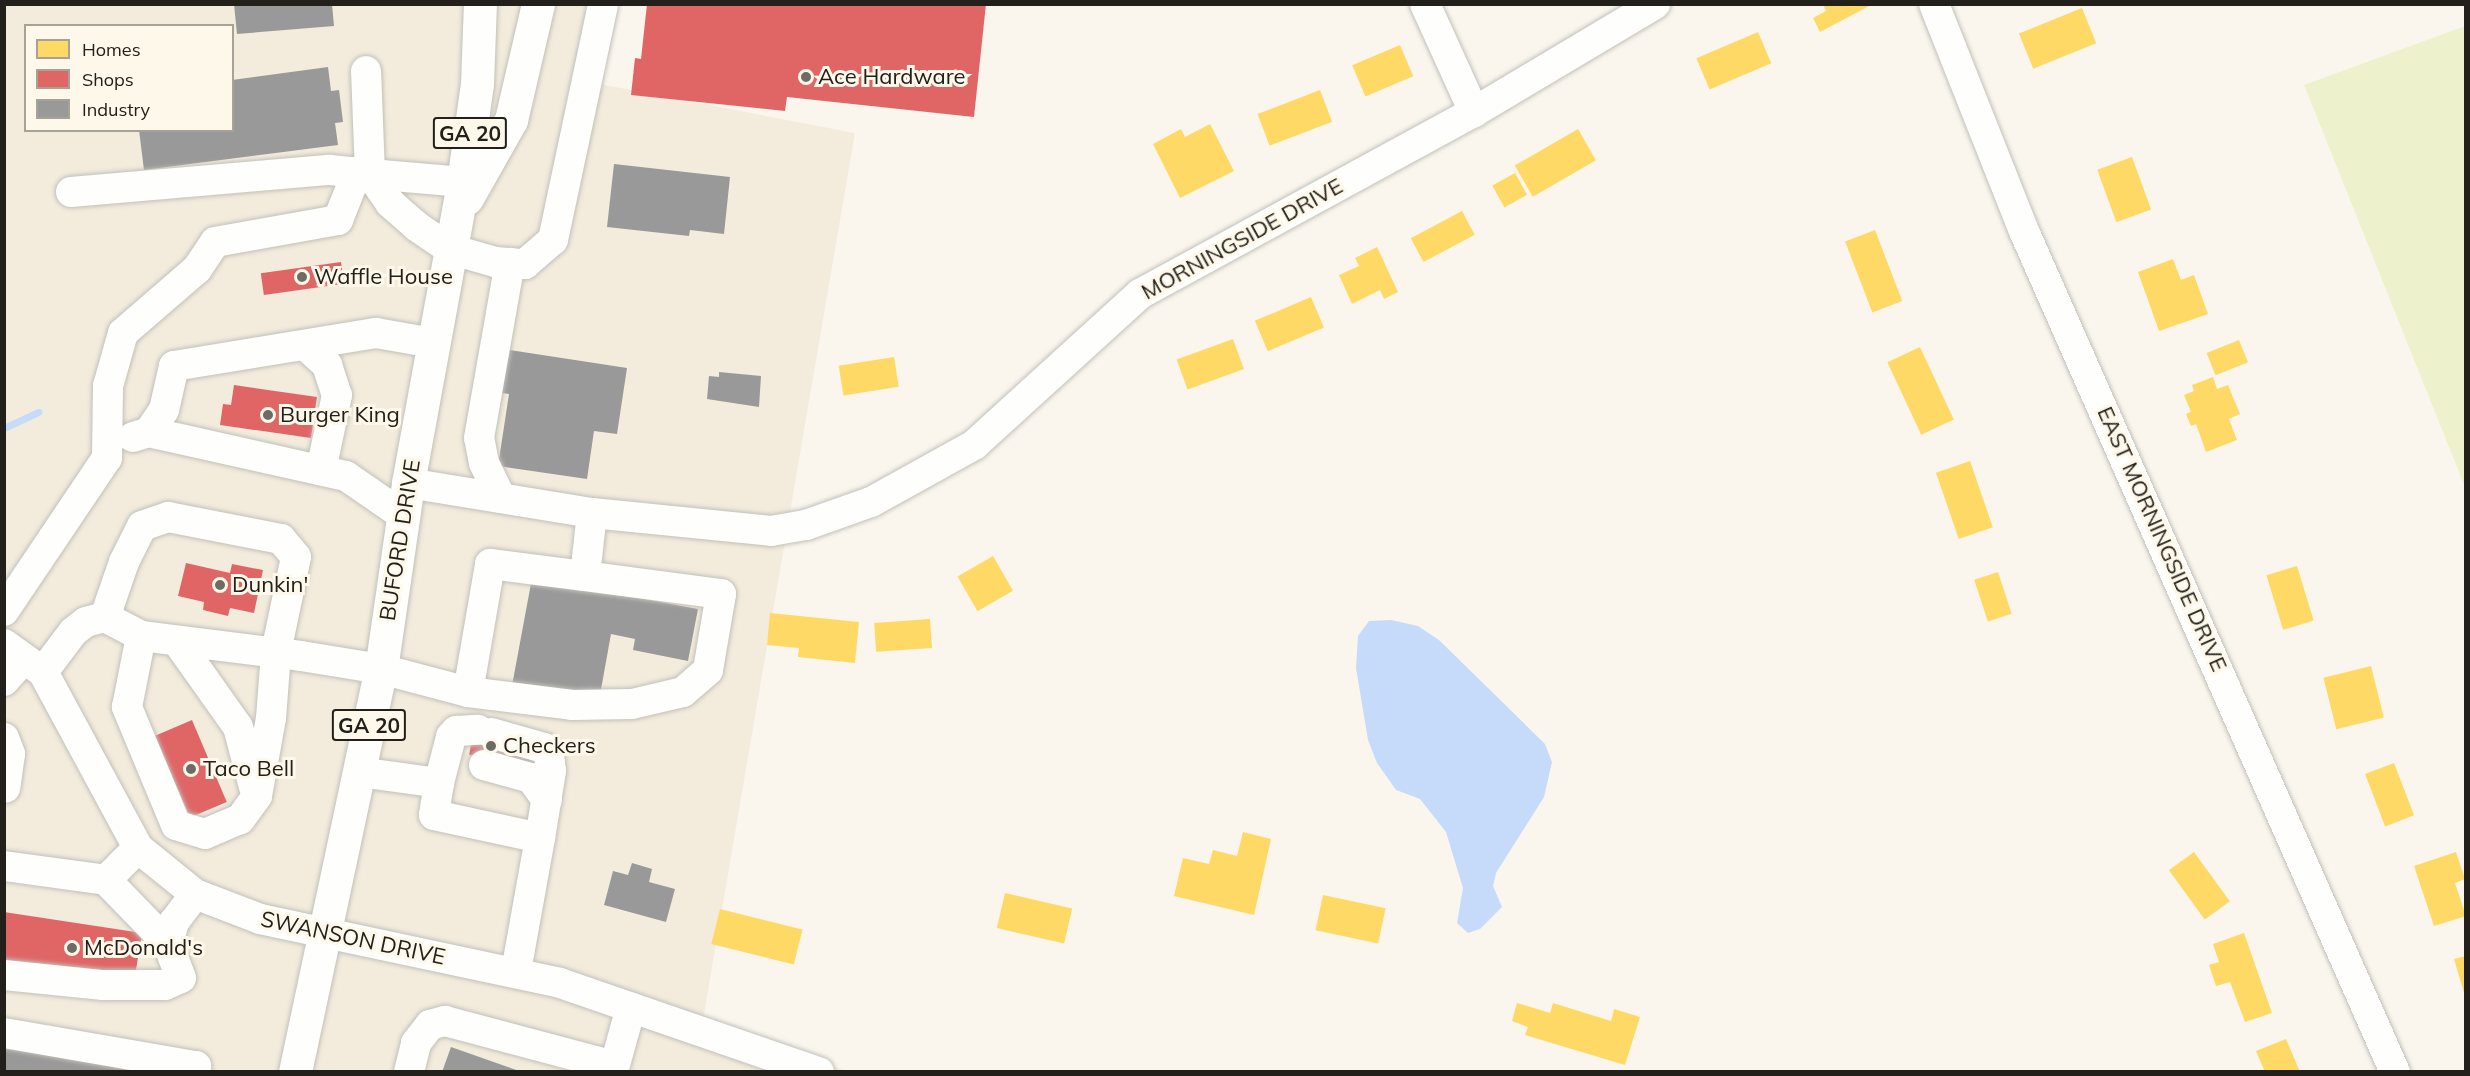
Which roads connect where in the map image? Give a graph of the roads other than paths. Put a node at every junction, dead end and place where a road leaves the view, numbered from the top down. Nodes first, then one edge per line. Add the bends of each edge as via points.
1 (480, 4) edge
2 (538, 4) edge
3 (603, 4) edge
4 (1425, 4) edge
5 (1655, 4) edge
6 (1934, 4) edge
7 (366, 71) dead end
8 (1474, 112) junction
9 (364, 173) junction
10 (463, 182) junction
11 (71, 192) dead end
12 (453, 233) junction
13 (510, 263) junction
14 (433, 343) junction
15 (305, 345) junction
16 (149, 432) junction
17 (107, 444) junction
18 (321, 470) junction
19 (408, 483) junction
20 (501, 498) junction
21 (592, 513) junction
22 (404, 516) junction
23 (585, 576) junction
24 (4, 611) edge
25 (105, 617) junction
26 (141, 636) junction
27 (177, 641) junction
28 (276, 652) junction
29 (24, 658) edge
30 (381, 669) junction
31 (4, 681) edge
32 (468, 692) junction
33 (4, 738) edge
34 (359, 772) junction
35 (441, 774) junction
36 (5, 788) edge
37 (256, 796) junction
38 (547, 800) junction
39 (540, 838) junction
40 (138, 848) junction
41 (4, 866) edge
42 (106, 880) junction
43 (195, 894) junction
44 (325, 933) junction
45 (168, 944) junction
46 (516, 972) junction
47 (4, 975) edge
48 (631, 1007) junction
49 (445, 1020) junction
50 (4, 1033) edge
51 (613, 1069) edge
52 (812, 1070) edge
53 (195, 1071) edge
54 (295, 1071) edge
55 (409, 1071) edge
56 (567, 1071) edge
57 (2395, 1071) edge

1 - 10 highway, BUFORD DRIVE / GA 20 via 477,84
2 - 12 highway via 511,120
3 - 13 street via 553,240 525,264
4 - 8 street
5 - 8 street, MORNINGSIDE DRIVE
6 - 57 street, EAST MORNINGSIDE DRIVE via 2024,231
7 - 9 street
8 - 21 street, MORNINGSIDE DRIVE via 1140,294 974,445 871,502 806,525 771,531
9 - 10 street
9 - 11 street via 330,170
9 - 12 street via 416,226
9 - 17 street via 338,220 215,242 197,269 123,333 108,386
10 - 12 highway, BUFORD DRIVE / GA 20
12 - 13 street
12 - 14 highway, BUFORD DRIVE / GA 20
13 - 20 street via 479,438 484,463
14 - 15 street via 376,333
14 - 19 highway, BUFORD DRIVE / GA 20
15 - 16 street via 174,366 164,410
15 - 18 street via 327,366 337,396
16 - 17 street
16 - 18 street
17 - 24 street via 107,458
18 - 22 street via 346,476
19 - 20 street
19 - 22 highway, BUFORD DRIVE / GA 20
20 - 21 street
21 - 23 street
22 - 30 highway, BUFORD DRIVE / GA 20
23 - 32 street via 490,564
23 - 32 street via 721,594 708,670 683,692 632,704 572,705
25 - 26 street
25 - 28 street via 124,562 142,526 168,517 281,539 296,557
25 - 29 street via 86,622
26 - 27 street
26 - 37 street via 127,707 176,825 205,834 240,819
27 - 28 street
27 - 37 street via 238,727
28 - 30 street
28 - 37 street via 271,718
29 - 31 street
29 - 40 street, SWANSON DRIVE
30 - 32 street
30 - 34 highway, BUFORD DRIVE / GA 20
33 - 36 street via 10,754
34 - 35 street
34 - 44 highway, BUFORD DRIVE / GA 20
35 - 38 street via 460,760 478,764 531,778
35 - 38 street via 456,731 484,732 544,748 552,761
35 - 39 street via 434,815
38 - 39 street
39 - 46 street
40 - 42 street
40 - 43 street, SWANSON DRIVE
41 - 42 street
42 - 45 street
43 - 44 street, SWANSON DRIVE via 260,919
43 - 45 street via 174,922
44 - 46 street, SWANSON DRIVE
44 - 54 highway, BUFORD DRIVE / GA 20
45 - 47 street via 181,978 165,985 103,985
46 - 48 street, SWANSON DRIVE
48 - 51 street
48 - 52 street, SWANSON DRIVE
49 - 51 street
49 - 55 street via 430,1025 416,1043
49 - 56 street via 456,1037
50 - 53 street via 196,1066

